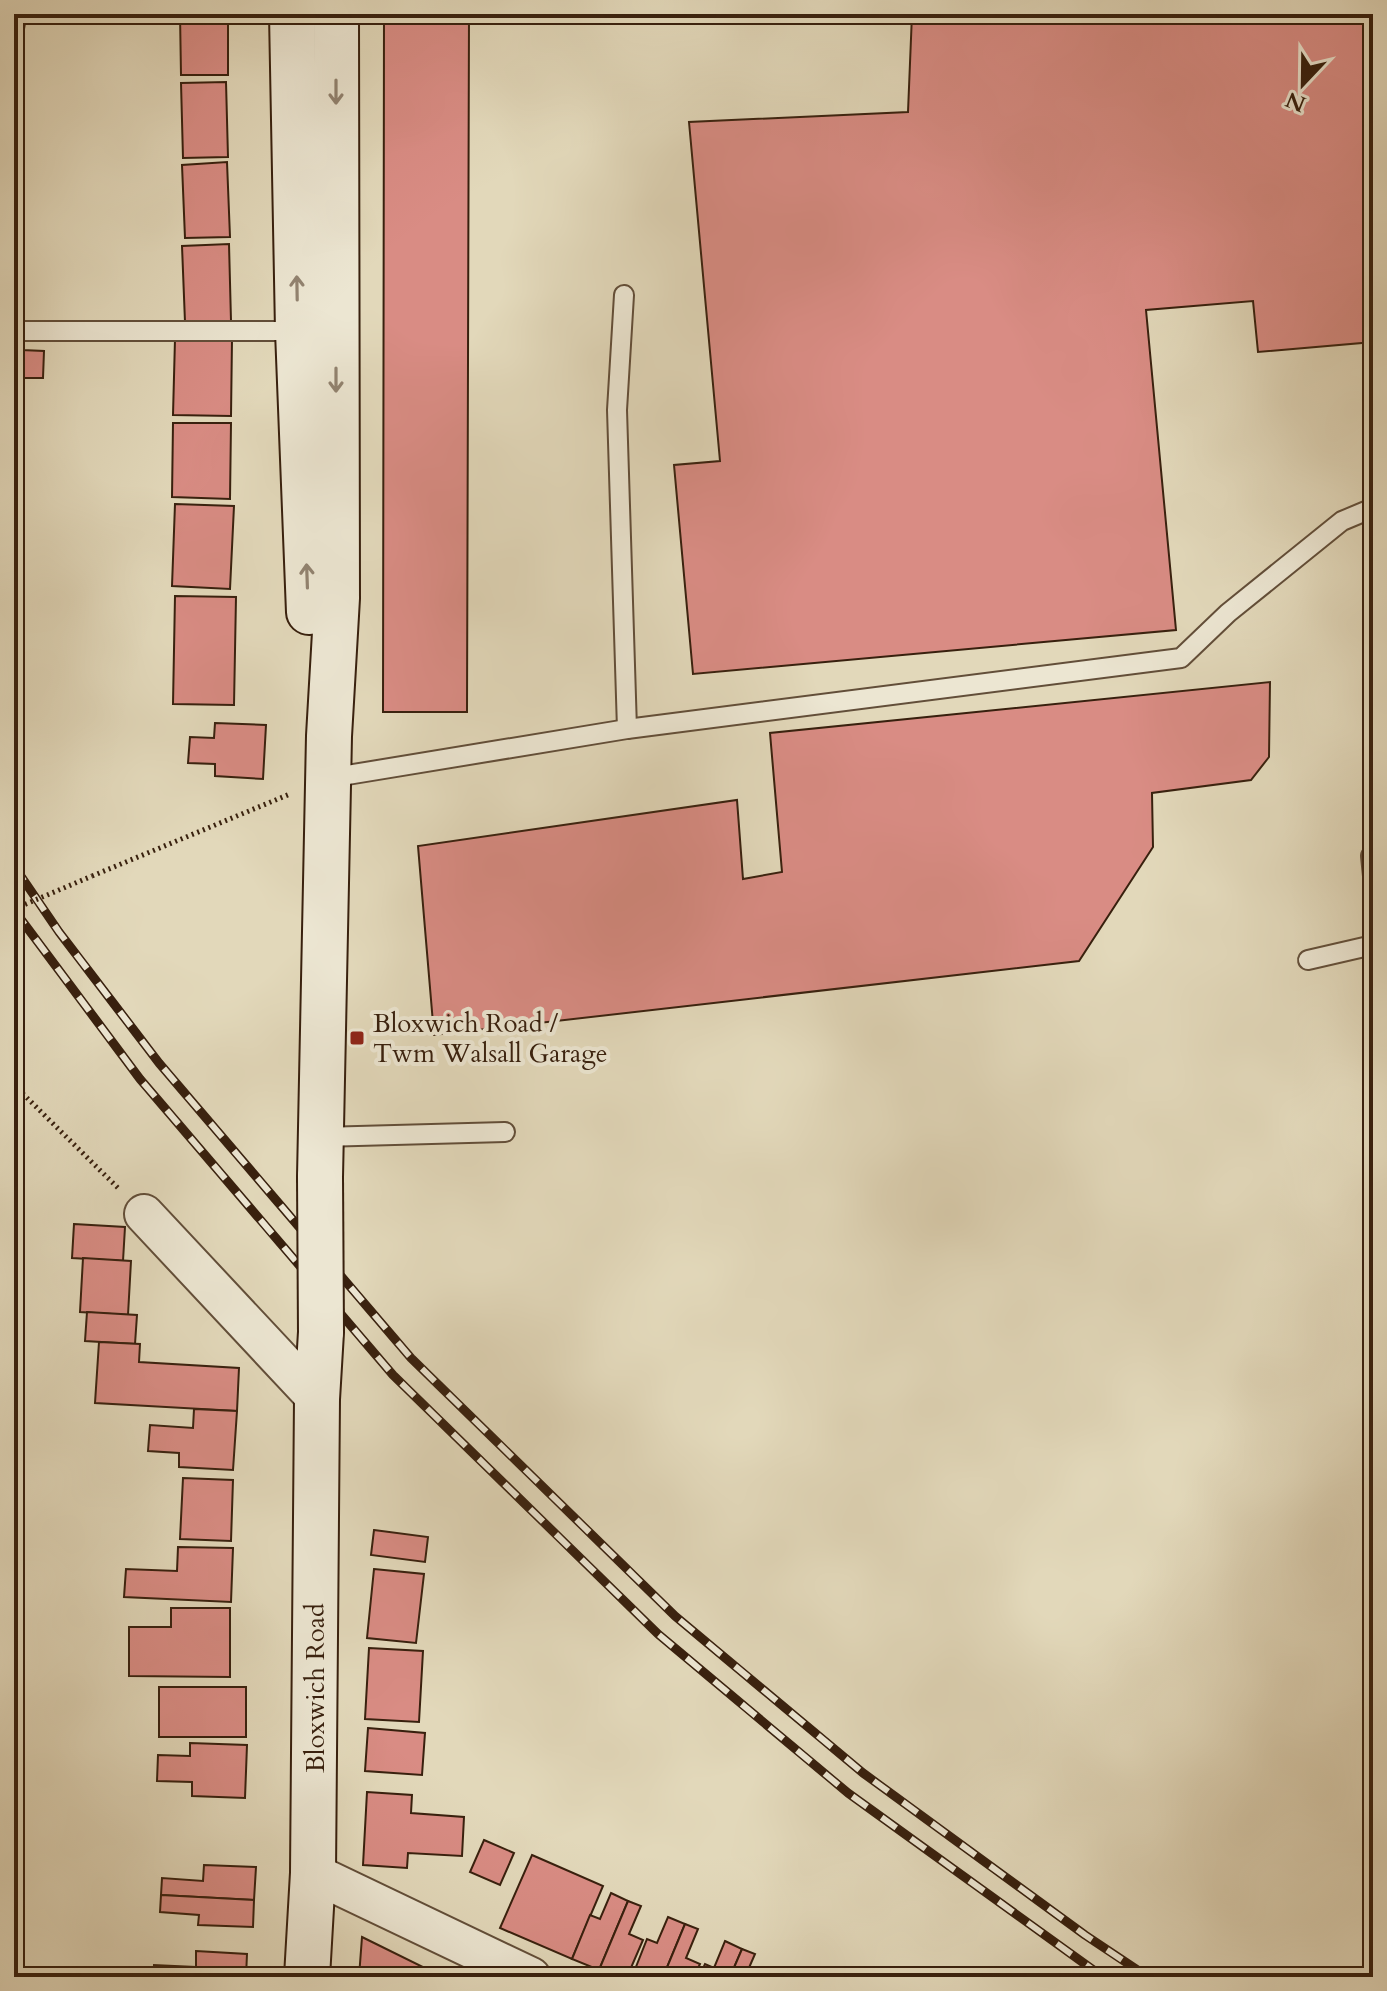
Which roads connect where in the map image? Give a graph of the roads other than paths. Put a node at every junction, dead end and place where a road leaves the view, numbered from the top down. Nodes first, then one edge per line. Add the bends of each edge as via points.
1 (17, 14) edge
2 (292, 14) edge
3 (336, 14) edge
4 (14, 28) edge
5 (624, 295) dead end
6 (14, 331) edge
7 (298, 331) junction
8 (1373, 508) edge
9 (627, 729) junction
10 (329, 757) junction
11 (1371, 856) dead end
12 (1373, 876) edge
13 (1373, 945) edge
14 (1308, 960) dead end
15 (505, 1132) dead end
16 (320, 1157) junction
17 (144, 1214) road end
18 (317, 1399) junction
19 (313, 1873) junction
20 (307, 1977) edge
21 (531, 1977) edge

1 - 4 lane
7 -> 2 main road
3 -> 10 main road via 337,598
5 - 9 lane via 617,410
6 - 7 lane
10 -> 7 main road via 308,602
8 - 9 lane via 1342,521 1181,658
9 - 10 lane
10 - 16 main road, Bloxwich Road
11 - 12 lane
13 - 14 lane
15 - 16 lane
16 - 18 main road, Bloxwich Road, bridge
17 - 18 street
18 - 19 main road, Bloxwich Road
19 - 20 main road, Bloxwich Road
19 - 21 street

